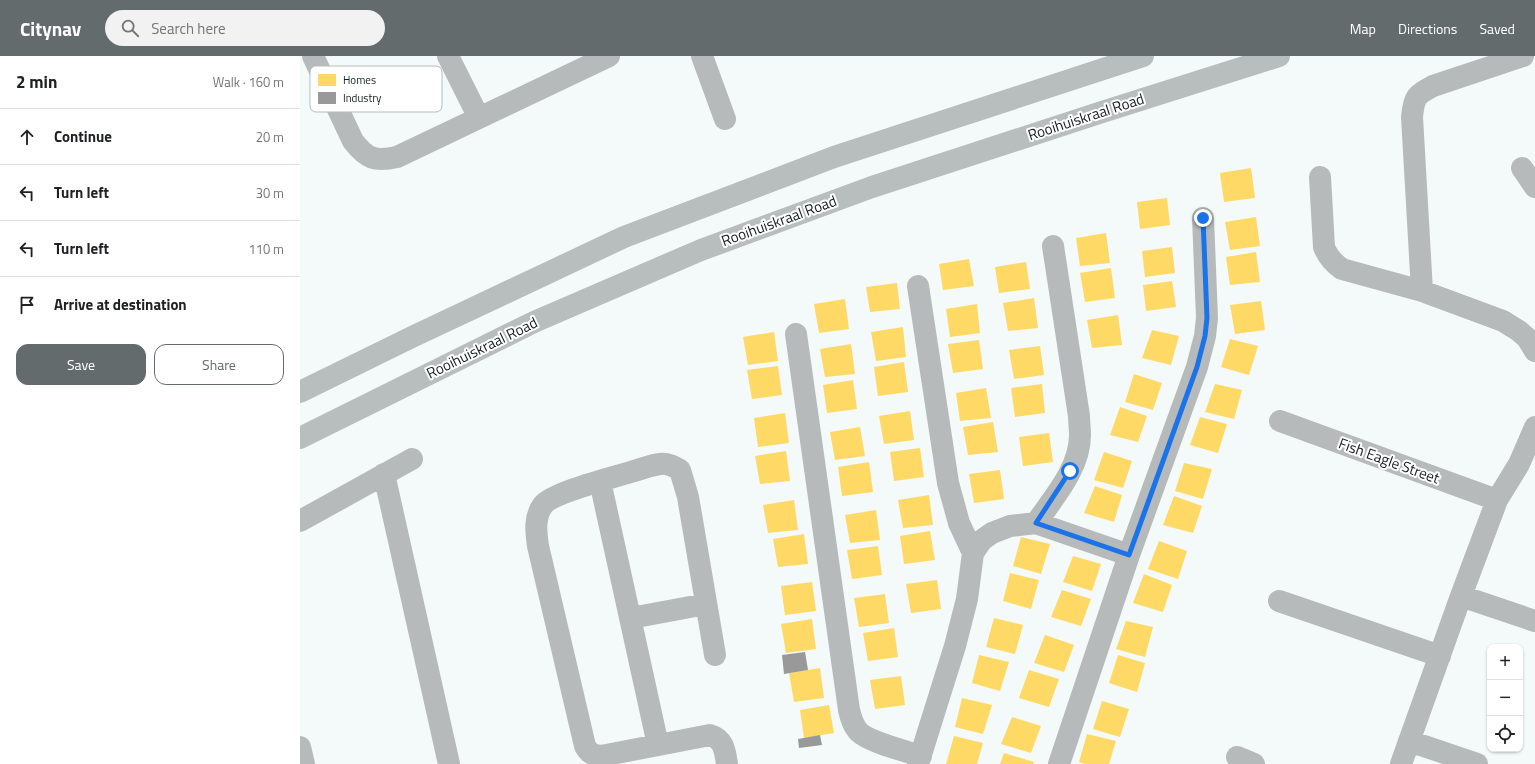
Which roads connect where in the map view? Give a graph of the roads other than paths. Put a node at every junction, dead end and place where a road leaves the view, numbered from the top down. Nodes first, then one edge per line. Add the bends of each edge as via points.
1 (314, 56) edge
2 (448, 56) edge
3 (609, 56) edge
4 (702, 56) edge
5 (1143, 56) edge
6 (1279, 56) edge
7 (1523, 56) edge
8 (576, 63) edge
9 (319, 66) edge
10 (340, 112) edge
11 (479, 118) junction
12 (725, 119) dead end
13 (1522, 168) dead end
14 (1320, 177) dead end
15 (1535, 187) edge
16 (1203, 218) dead end
17 (1053, 246) dead end
18 (918, 286) dead end
19 (1422, 291) junction
20 (796, 334) dead end
21 (1535, 351) edge
22 (300, 392) edge
23 (1280, 421) dead end
24 (1535, 427) edge
25 (300, 438) edge
26 (412, 459) dead end
27 (384, 474) junction
28 (600, 481) junction
29 (1497, 500) junction
30 (300, 521) edge
31 (1036, 523) junction
32 (973, 553) junction
33 (1129, 555) junction
34 (1461, 596) junction
35 (1279, 601) dead end
36 (706, 604) junction
37 (631, 618) junction
38 (1535, 621) edge
39 (715, 655) dead end
40 (1440, 656) junction
41 (1408, 741) junction
42 (658, 745) junction
43 (300, 747) edge
44 (919, 760) edge
45 (304, 764) edge
46 (449, 764) edge
47 (728, 764) edge
48 (1059, 764) edge
49 (1401, 764) edge
50 (1477, 764) edge

1 - 9 street
2 - 11 street
3 - 8 street
4 - 12 street
5 - 22 main road via 834,157 624,237
6 - 25 main road, Rooihuiskraal Road via 872,188 700,250 534,322
7 - 19 street via 1433,86 1421,93 1414,102 1412,117
8 - 11 street
10 - 11 street via 353,141 361,151 371,158 384,160 397,157
13 - 15 street
14 - 19 street via 1324,247 1327,256 1342,269
16 - 33 street via 1207,318 1205,336 1197,367
17 - 31 street via 1080,436 1070,471
18 - 32 street via 948,483 959,523
19 - 21 street via 1510,324 1526,338
20 - 44 street via 849,710 853,723 860,733
23 - 29 street, Fish Eagle Street
24 - 29 street via 1519,464
26 - 27 street
27 - 30 street
27 - 46 street
28 - 36 street via 660,464 671,464 680,470 688,497
28 - 37 street
28 - 42 street via 557,496 543,505 536,524 538,546 585,746 589,752 601,756
29 - 34 street
31 - 32 street via 1010,526 992,533 982,540
31 - 33 street
32 - 44 street via 955,646
33 - 48 street
34 - 38 street
34 - 40 street
35 - 40 street
36 - 37 street
36 - 39 street
37 - 42 street
40 - 41 street
41 - 49 street
41 - 50 street
42 - 47 street via 710,735 720,740 724,746
43 - 45 street

